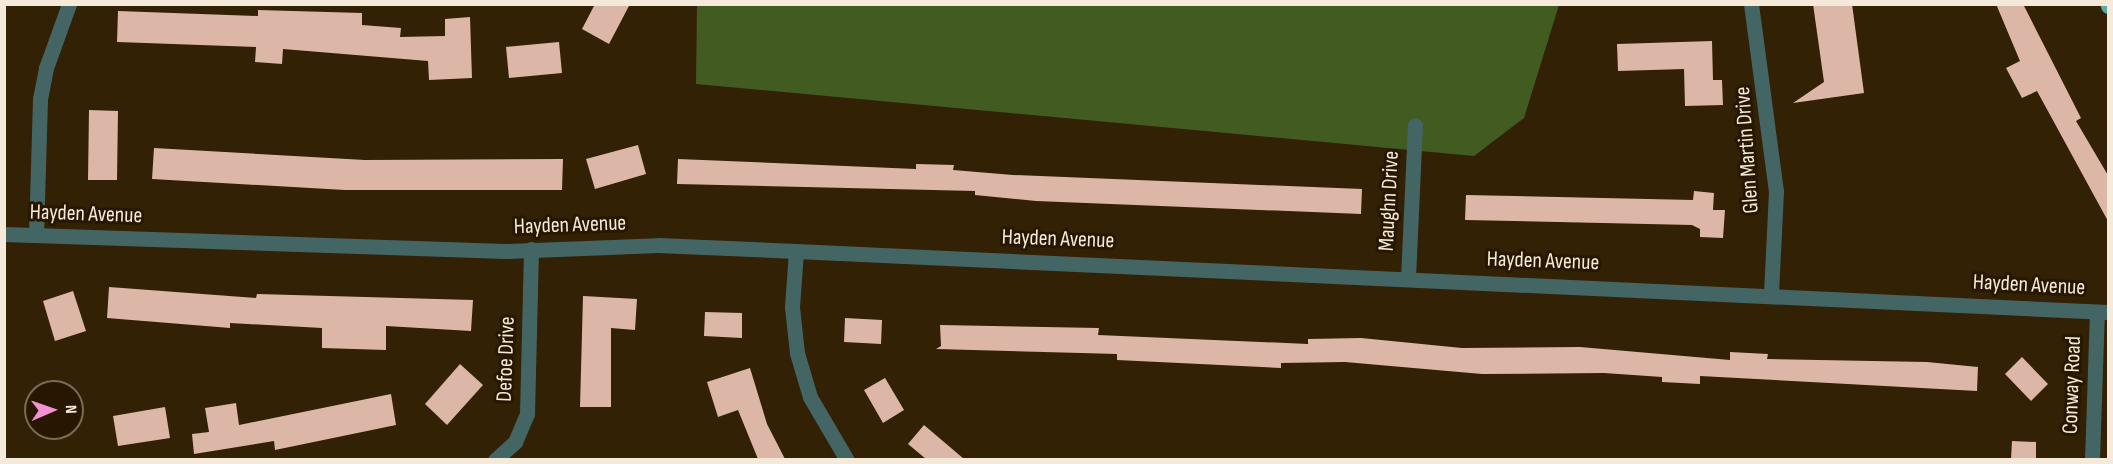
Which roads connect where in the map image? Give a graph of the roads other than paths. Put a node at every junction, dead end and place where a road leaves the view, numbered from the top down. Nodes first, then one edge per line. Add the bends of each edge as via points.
1 (69, 4) edge
2 (1750, 4) edge
3 (1415, 126) dead end
4 (4, 234) edge
5 (36, 234) junction
6 (531, 249) junction
7 (796, 250) junction
8 (1408, 278) junction
9 (1772, 294) junction
10 (2103, 312) edge
11 (495, 459) edge
12 (847, 459) edge
13 (2092, 459) edge

1 - 5 street via 40,99
2 - 9 street, Glen Martin Drive via 1776,191
3 - 8 street, Maughn Drive
4 - 5 street, Hayden Avenue
5 - 6 street, Hayden Avenue
6 - 7 street, Hayden Avenue via 658,245
6 - 11 street, Defoe Drive via 527,414 515,442
7 - 8 street, Hayden Avenue
7 - 12 street via 792,307 797,353 810,397
8 - 9 street, Hayden Avenue
9 - 10 street, Hayden Avenue
10 - 13 street, Conway Road

